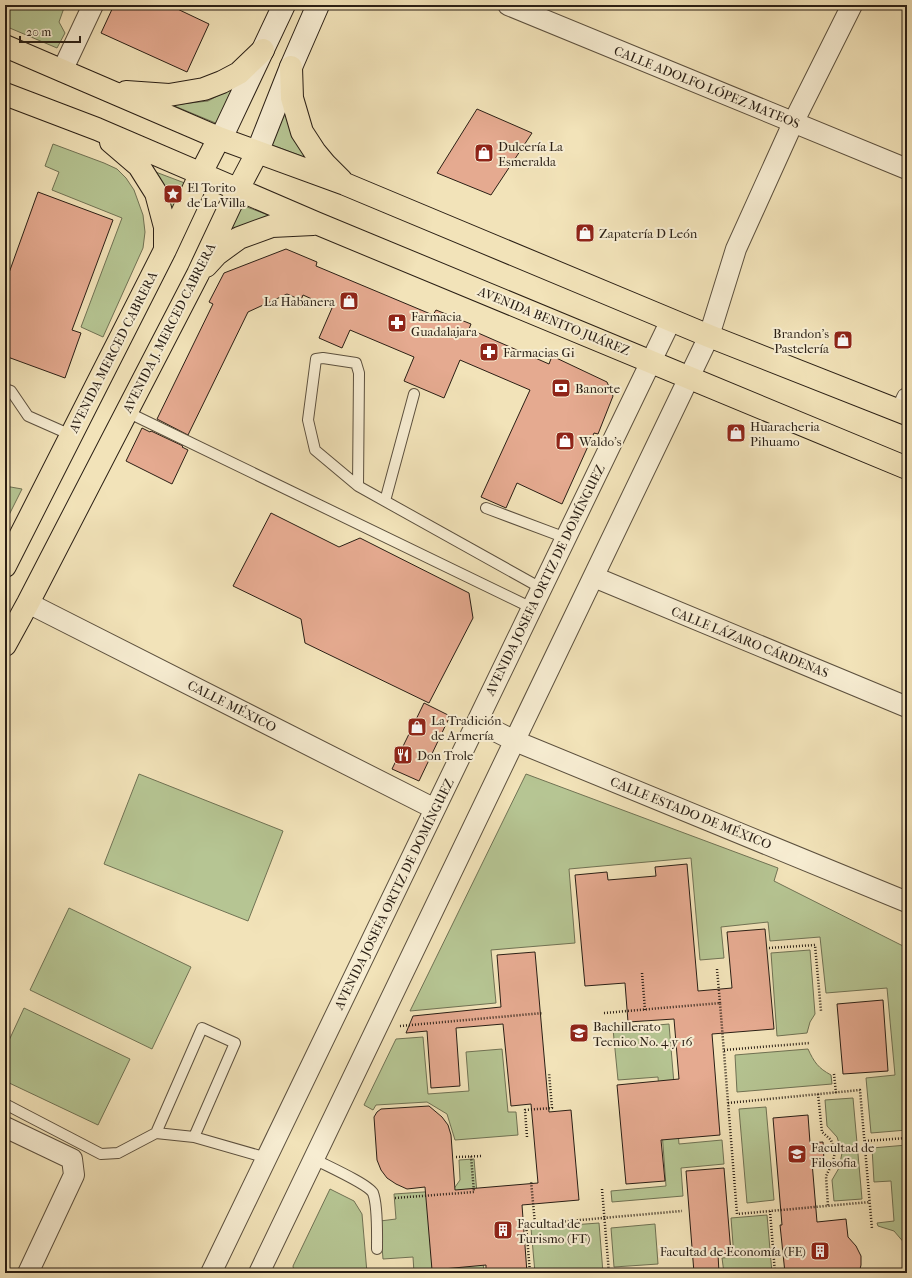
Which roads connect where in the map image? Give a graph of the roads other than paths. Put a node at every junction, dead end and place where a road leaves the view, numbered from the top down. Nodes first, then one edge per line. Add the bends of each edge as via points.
1 (93, 5) edge
2 (284, 5) edge
3 (318, 5) edge
4 (508, 5) edge
5 (852, 5) edge
6 (5, 46) edge
7 (263, 50) junction
8 (291, 68) junction
9 (62, 71) junction
10 (109, 91) junction
11 (5, 94) edge
12 (794, 123) junction
13 (97, 129) junction
14 (219, 138) junction
15 (257, 153) junction
16 (907, 169) edge
17 (201, 173) junction
18 (345, 184) junction
19 (238, 189) junction
20 (316, 223) junction
21 (165, 250) junction
22 (198, 274) junction
23 (671, 320) junction
24 (710, 336) junction
25 (651, 361) junction
26 (689, 378) junction
27 (5, 389) edge
28 (414, 394) dead end
29 (905, 408) edge
30 (127, 412) junction
31 (71, 435) junction
32 (907, 468) edge
33 (358, 486) junction
34 (385, 501) junction
35 (486, 508) dead end
36 (566, 538) junction
37 (5, 566) edge
38 (594, 578) junction
39 (541, 588) junction
40 (28, 603) junction
41 (532, 608) junction
42 (5, 645) edge
43 (907, 707) edge
44 (477, 722) junction
45 (515, 741) junction
46 (435, 809) junction
47 (907, 902) edge
48 (5, 1104) edge
49 (5, 1127) edge
50 (156, 1133) junction
51 (194, 1137) junction
52 (267, 1158) junction
53 (314, 1159) junction
54 (377, 1249) dead end
55 (28, 1273) edge
56 (211, 1273) edge
57 (259, 1273) edge

1 - 9 street
2 - 7 main road
3 - 8 main road, AVENIDA J. MERCED CABRERA
4 - 12 street, CALLE ADOLFO LÓPEZ MATEOS
5 - 12 street
6 - 9 main road
7 - 10 main road via 239,73 204,89 170,95
7 - 14 main road
8 - 15 main road, AVENIDA J. MERCED CABRERA
8 - 18 main road via 292,98 302,132 324,164
9 - 10 main road
10 - 14 main road
11 - 13 main road, AVENIDA BENITO JUÁREZ
12 - 16 street, CALLE ADOLFO LÓPEZ MATEOS
12 - 24 street via 736,249
13 - 17 main road, AVENIDA BENITO JUÁREZ
13 - 21 main road via 139,166 156,193 165,227
14 - 15 main road
14 - 17 main road, AVENIDA MERCED CABRERA
15 - 18 main road
15 - 19 main road, AVENIDA J. MERCED CABRERA
17 - 19 main road, AVENIDA BENITO JUÁREZ
17 - 21 main road, AVENIDA MERCED CABRERA
18 - 23 main road
19 - 20 main road, AVENIDA BENITO JUÁREZ
19 - 22 main road, AVENIDA J. MERCED CABRERA
20 - 22 main road via 272,226 239,238 217,254
20 - 25 main road, AVENIDA BENITO JUÁREZ
21 - 31 main road, AVENIDA MERCED CABRERA
22 - 30 main road, AVENIDA J. MERCED CABRERA
23 - 24 main road
23 - 25 street, AVENIDA JOSEFA ORTIZ DE DOMÍNGUEZ
24 - 26 street
24 - 29 main road
25 - 26 main road, AVENIDA BENITO JUÁREZ
25 - 36 street, AVENIDA JOSEFA ORTIZ DE DOMÍNGUEZ
26 - 32 main road, AVENIDA BENITO JUÁREZ
26 - 38 street
27 - 31 lane via 11,390 28,416
28 - 34 lane
30 - 40 main road, AVENIDA J. MERCED CABRERA
30 - 41 lane
31 - 37 main road, AVENIDA MERCED CABRERA
33 - 33 lane via 315,450 308,420 316,359 356,363 359,373
33 - 34 lane
34 - 39 lane
35 - 36 lane
36 - 39 street, AVENIDA JOSEFA ORTIZ DE DOMÍNGUEZ
38 - 43 street, CALLE LÁZARO CÁRDENAS
38 - 45 street
39 - 41 street, AVENIDA JOSEFA ORTIZ DE DOMÍNGUEZ
40 - 42 main road, AVENIDA J. MERCED CABRERA
40 - 46 street, CALLE MÉXICO
41 - 44 street, AVENIDA JOSEFA ORTIZ DE DOMÍNGUEZ
44 - 45 street, CALLE ESTADO DE MÉXICO
44 - 46 street, AVENIDA JOSEFA ORTIZ DE DOMÍNGUEZ
45 - 47 street, CALLE ESTADO DE MÉXICO
45 - 53 street
46 - 52 street, AVENIDA JOSEFA ORTIZ DE DOMÍNGUEZ
48 - 50 lane via 101,1154 118,1153
49 - 55 street via 72,1159 74,1175
50 - 51 lane
50 - 51 lane via 202,1028 235,1043
51 - 52 lane
52 - 56 street, AVENIDA JOSEFA ORTIZ DE DOMÍNGUEZ
53 - 54 lane via 362,1184 372,1192 375,1203
53 - 57 street

